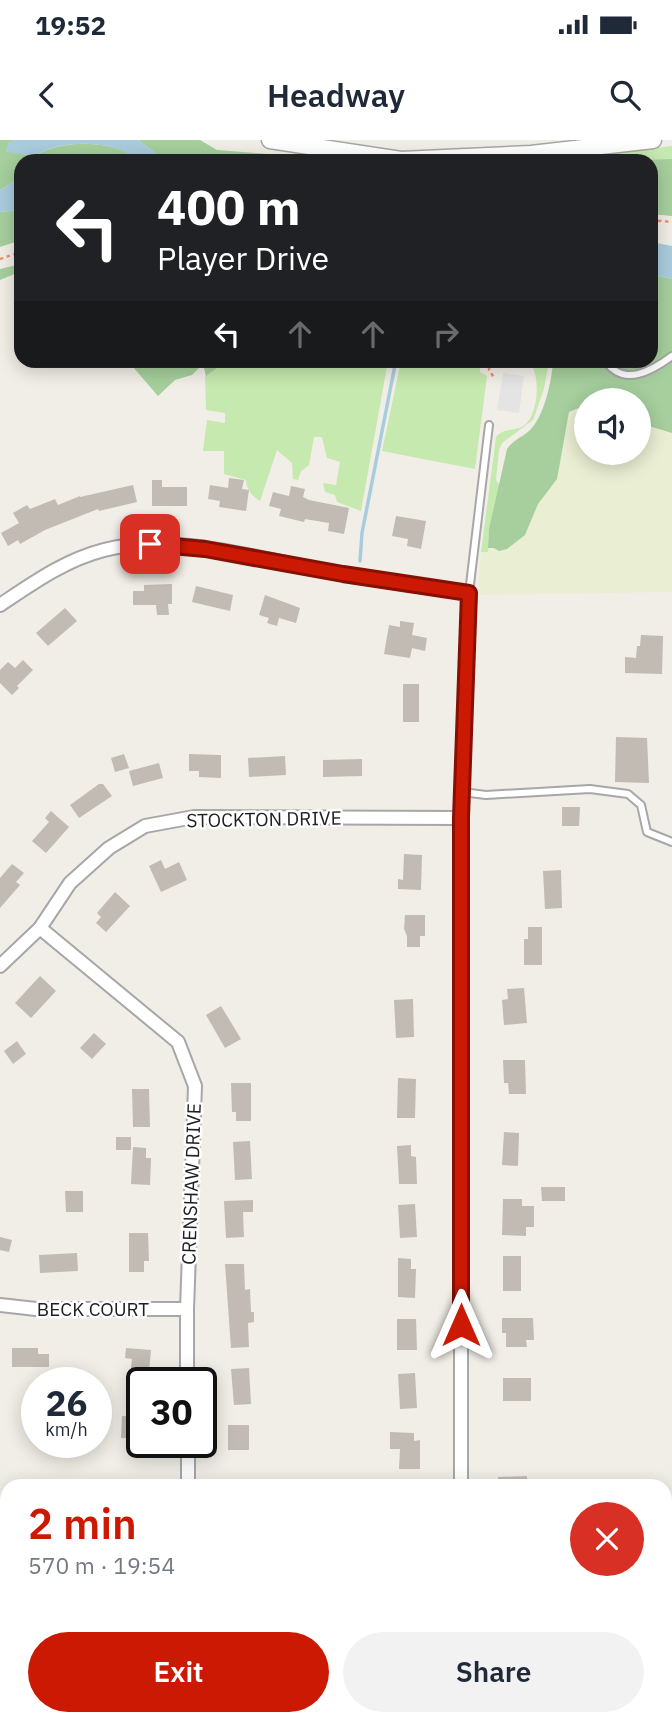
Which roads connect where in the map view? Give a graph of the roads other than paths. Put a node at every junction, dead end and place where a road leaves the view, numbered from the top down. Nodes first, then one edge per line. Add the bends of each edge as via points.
1 (270, 140) edge
2 (653, 140) edge
3 (362, 154) edge
4 (531, 154) edge
5 (613, 368) edge
6 (653, 368) edge
7 (489, 425) dead end
8 (469, 593) junction
9 (0, 605) edge
10 (462, 792) junction
11 (461, 818) junction
12 (672, 842) edge
13 (40, 928) junction
14 (0, 966) edge
15 (0, 1305) edge
16 (187, 1309) junction
17 (187, 1367) edge
18 (188, 1458) edge
19 (188, 1479) edge
20 (461, 1479) edge

1 - 3 street
2 - 4 street
5 - 6 lane via 634,376
7 - 8 lane
8 - 9 street via 150,544 104,550 57,568
8 - 10 street
10 - 11 street
10 - 12 lane via 486,795 590,789 628,794 641,805 648,832
11 - 13 street, STOCKTON DRIVE via 194,817 145,826 109,848 70,883
11 - 20 street
13 - 14 street, STOCKTON DRIVE
13 - 16 street, CRENSHAW DRIVE via 178,1042 195,1086
15 - 16 street, BECK COURT
16 - 17 street, CRENSHAW DRIVE
18 - 19 street

